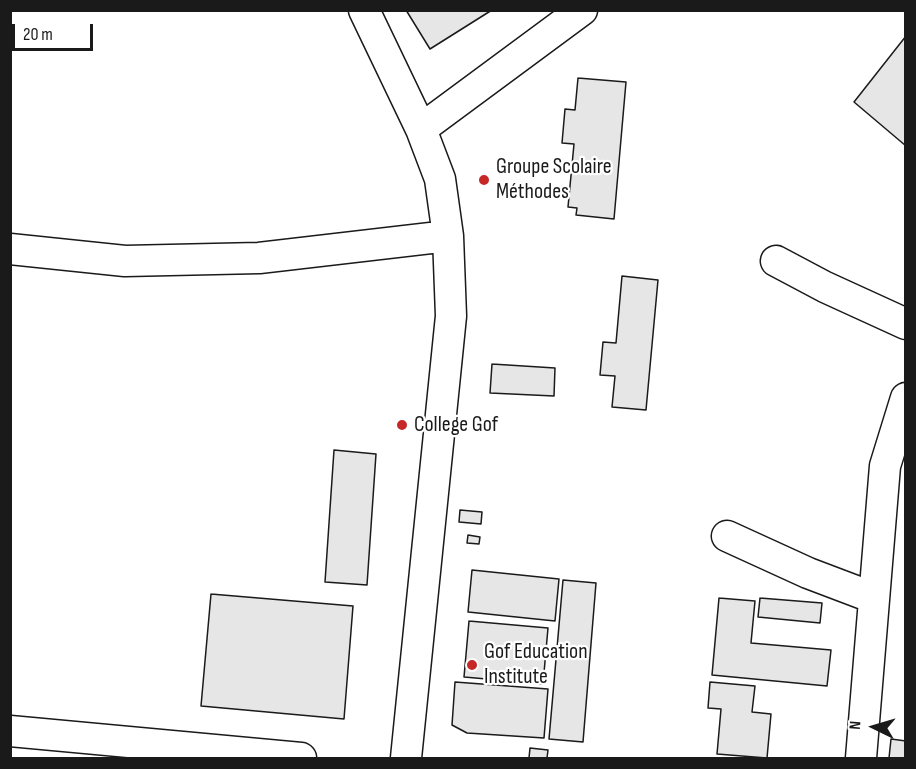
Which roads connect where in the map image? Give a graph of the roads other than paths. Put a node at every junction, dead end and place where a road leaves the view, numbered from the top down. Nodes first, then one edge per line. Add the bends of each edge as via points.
1 (364, 10) edge
2 (582, 10) edge
3 (421, 129) junction
4 (448, 236) junction
5 (10, 249) edge
6 (776, 261) dead end
7 (906, 324) edge
8 (906, 398) edge
9 (727, 536) dead end
10 (874, 598) junction
11 (10, 730) edge
12 (301, 759) edge
13 (406, 759) edge
14 (861, 759) edge

1 - 3 street
2 - 3 street
3 - 4 street via 440,179
4 - 5 street via 259,258 125,261
4 - 13 street via 451,316
6 - 7 street
8 - 10 street via 885,466
9 - 10 street
10 - 14 street
11 - 12 street

